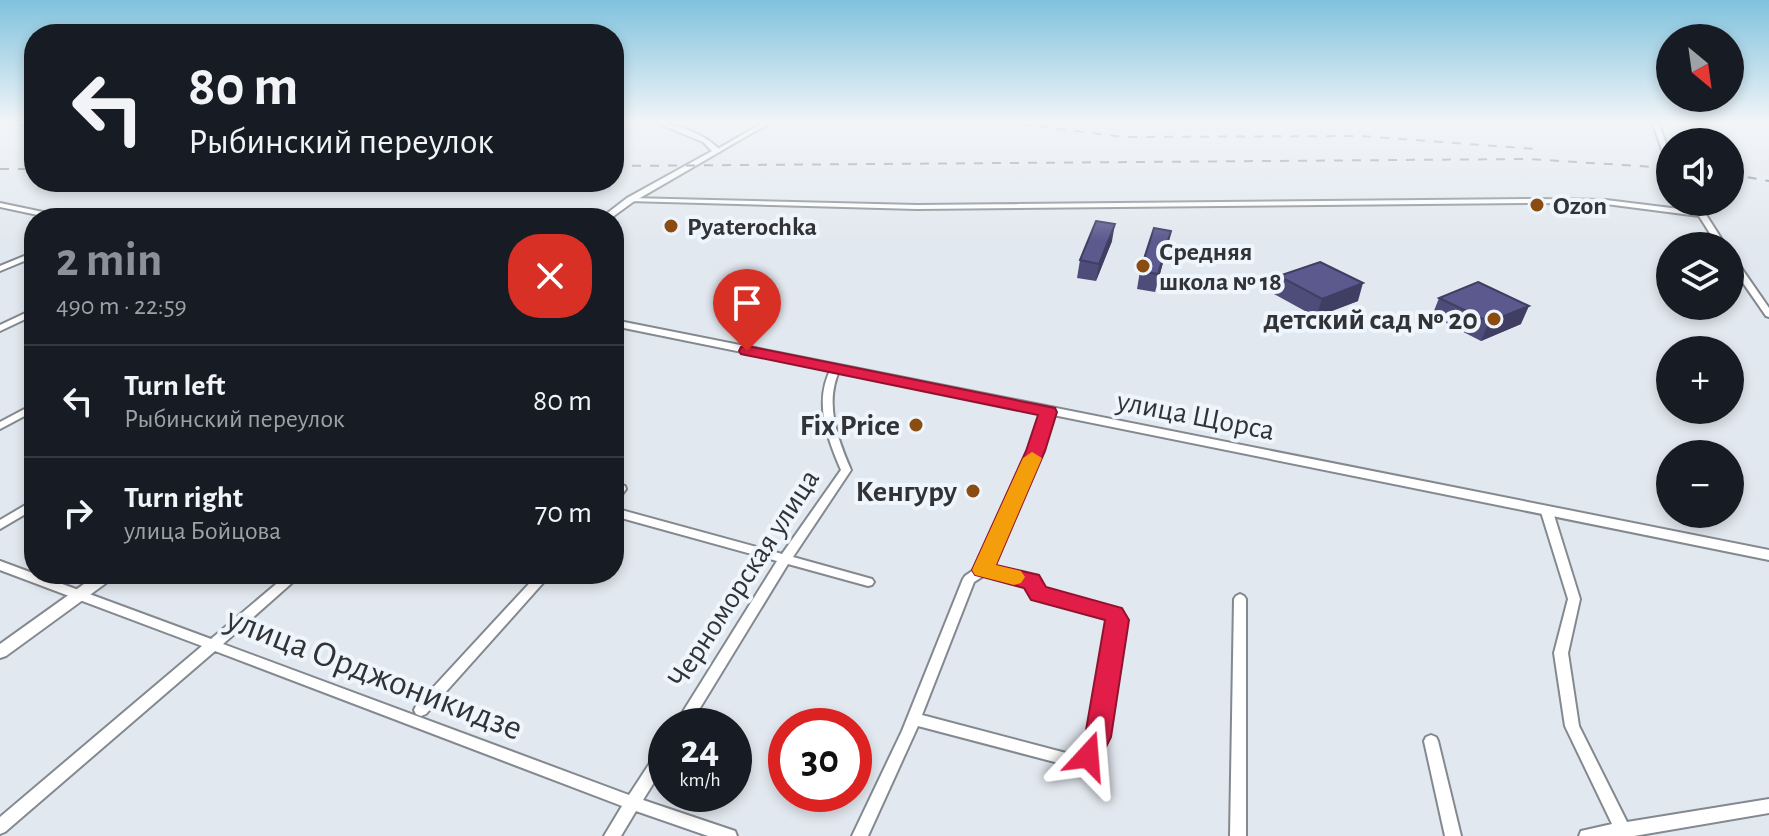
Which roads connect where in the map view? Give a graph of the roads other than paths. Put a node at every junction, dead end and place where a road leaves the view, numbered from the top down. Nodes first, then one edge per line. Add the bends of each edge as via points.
1 (696, 163) edge
2 (630, 200) junction
3 (0, 205) edge
4 (619, 208) edge
5 (1656, 208) edge
6 (18, 209) junction
7 (24, 210) edge
8 (0, 216) edge
9 (24, 258) edge
10 (0, 269) edge
11 (1744, 278) edge
12 (1769, 314) edge
13 (24, 317) edge
14 (624, 325) edge
15 (0, 328) edge
16 (835, 369) junction
17 (1048, 412) junction
18 (24, 413) edge
19 (0, 426) edge
20 (24, 510) edge
21 (1547, 512) junction
22 (624, 515) edge
23 (0, 525) edge
24 (1769, 555) edge
25 (785, 559) junction
26 (0, 565) edge
27 (983, 570) junction
28 (24, 574) edge
29 (868, 582) dead end
30 (52, 584) edge
31 (94, 584) edge
32 (284, 584) edge
33 (536, 584) edge
34 (80, 594) junction
35 (1240, 599) dead end
36 (214, 645) junction
37 (0, 652) edge
38 (692, 708) edge
39 (421, 710) dead end
40 (914, 719) junction
41 (1431, 741) dead end
42 (648, 779) edge
43 (633, 803) junction
44 (1769, 806) edge
45 (0, 827) edge
46 (1623, 833) edge
47 (612, 836) edge
48 (729, 836) edge
49 (860, 836) edge
50 (1238, 836) edge
51 (1453, 836) edge
52 (1587, 836) edge

1 - 2 street
2 - 4 street
2 - 5 street via 917,207 1536,201
3 - 6 street
6 - 7 street
6 - 8 street
9 - 10 street
11 - 12 street
13 - 15 street
14 - 16 street, улица Щорса
16 - 17 street, улица Щорса
16 - 25 street, Черноморская улица via 829,380 830,432 846,470
17 - 21 street, улица Щорса
17 - 27 street
18 - 19 street
20 - 23 street
21 - 24 street, улица Щорса
21 - 46 street via 1574,599 1561,653 1572,726
22 - 25 street
25 - 29 street
25 - 38 street, Черноморская улица
26 - 28 street, улица Орджоникидзе
27 - 40 street via 969,579
27 - 40 street via 1031,581 1039,594 1114,614 1098,737 1088,756 1066,759
30 - 34 street, улица Орджоникидзе
31 - 34 street
32 - 36 street
33 - 39 street
34 - 36 street, улица Орджоникидзе
34 - 37 street
35 - 50 street
36 - 43 street, улица Орджоникидзе
36 - 45 street
40 - 49 street
41 - 51 street
42 - 43 street
43 - 47 street
43 - 48 street, улица Орджоникидзе
44 - 46 street
46 - 52 street

